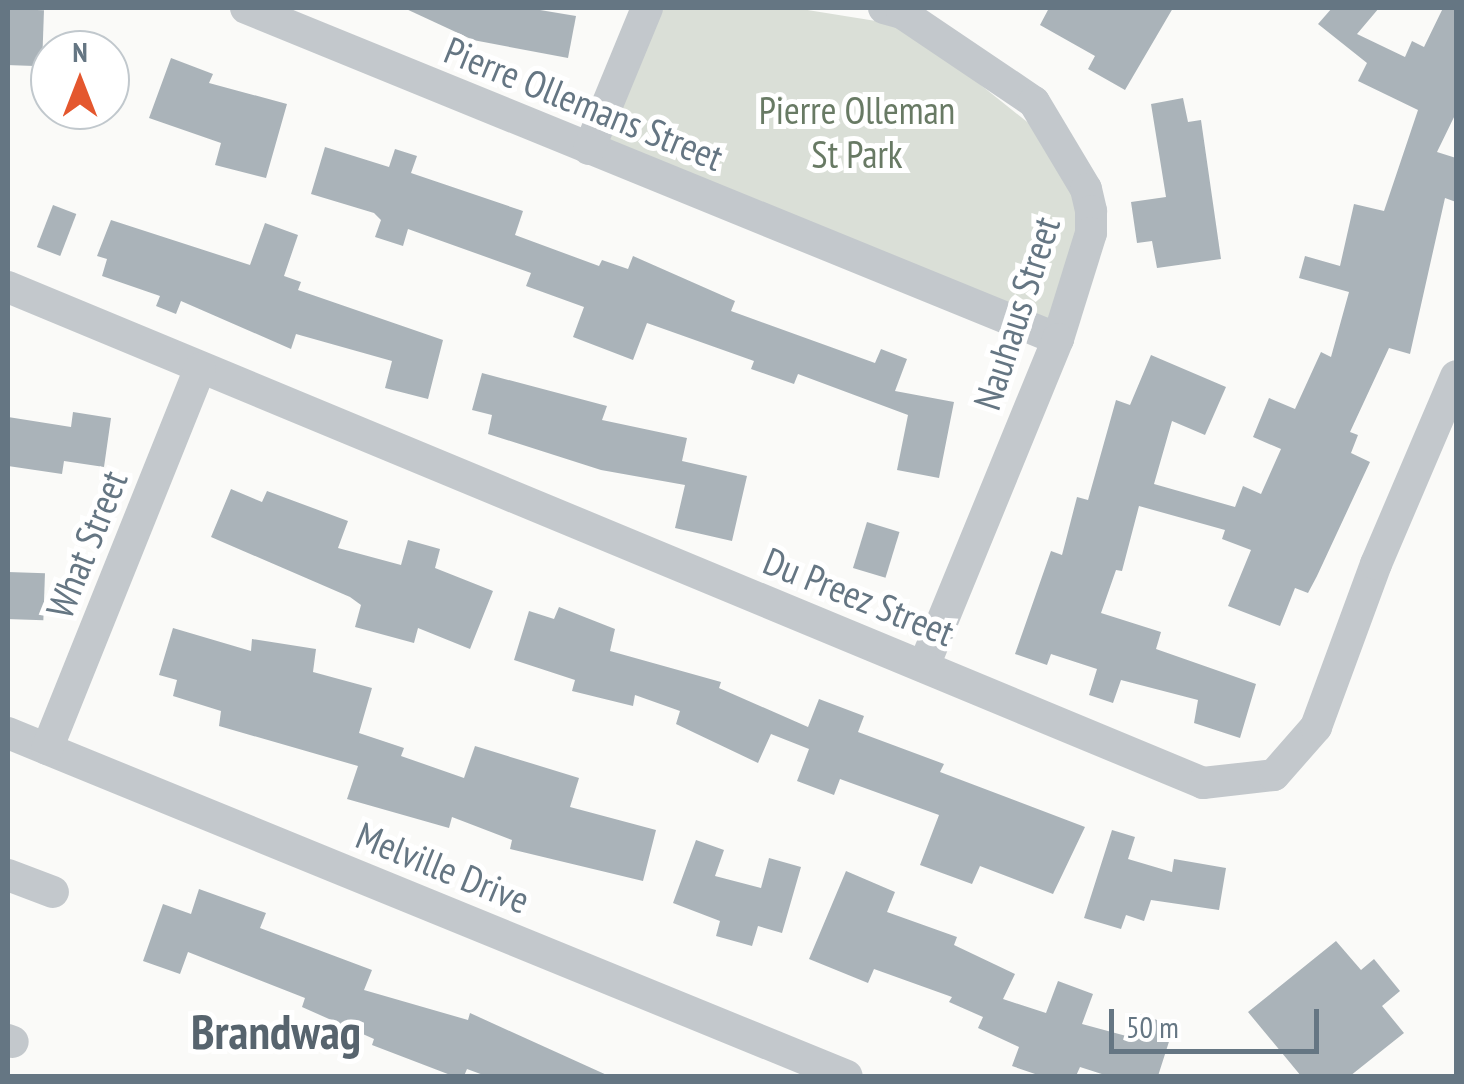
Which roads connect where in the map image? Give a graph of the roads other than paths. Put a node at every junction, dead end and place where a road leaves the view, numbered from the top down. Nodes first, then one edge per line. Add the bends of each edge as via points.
1 (246, 8) edge
2 (647, 8) edge
3 (884, 8) edge
4 (589, 148) junction
5 (8, 287) edge
6 (1058, 339) junction
7 (200, 369) junction
8 (1456, 376) edge
9 (924, 665) junction
10 (8, 732) edge
11 (47, 749) junction
12 (8, 875) edge
13 (53, 892) dead end
14 (813, 1070) edge
15 (847, 1076) edge

1 - 4 street, Pierre Ollemans Street
2 - 4 street
3 - 6 street, Nauhaus Street via 902,12 1034,102 1050,120 1091,211 1091,233
4 - 6 street, Pierre Ollemans Street
5 - 7 street, Du Preez Street
6 - 9 street, Nauhaus Street
7 - 9 street, Du Preez Street
7 - 11 street, What Street
8 - 9 street, Du Preez Street via 1316,727 1274,775 1239,784 1190,779
10 - 11 street, Melville Drive
11 - 14 street, Melville Drive
12 - 13 street
14 - 15 street, Melville Drive

